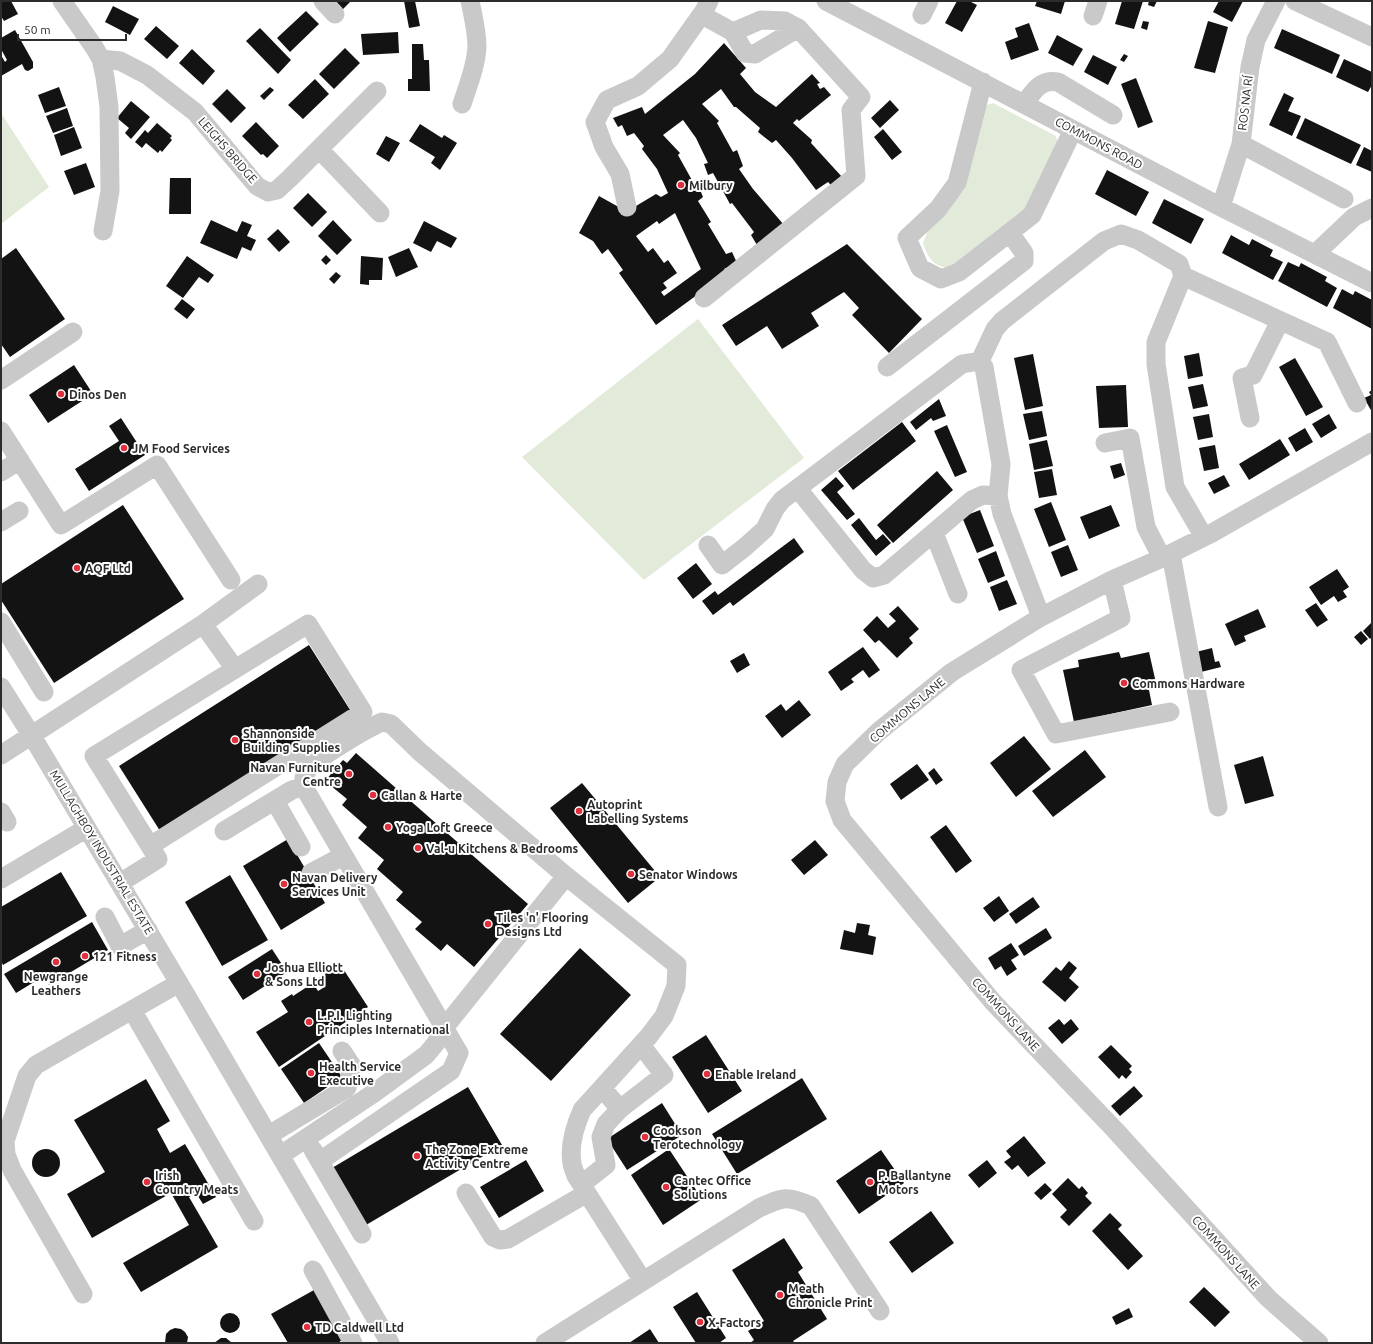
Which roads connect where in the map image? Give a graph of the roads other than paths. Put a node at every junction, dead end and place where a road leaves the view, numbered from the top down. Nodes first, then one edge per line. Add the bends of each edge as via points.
1 (62, 1) edge
2 (470, 1) edge
3 (826, 1) edge
4 (1276, 1) edge
5 (1295, 1) edge
6 (706, 8) edge
7 (798, 28) junction
8 (733, 32) junction
9 (1372, 37) edge
10 (101, 59) junction
11 (983, 82) junction
12 (377, 90) dead end
13 (462, 104) dead end
14 (1024, 104) junction
15 (1113, 114) dead end
16 (1073, 130) junction
17 (1241, 144) junction
18 (319, 149) junction
19 (1344, 199) dead end
20 (627, 207) dead end
21 (1221, 207) junction
22 (1372, 208) edge
23 (380, 213) dead end
24 (103, 231) dead end
25 (1010, 233) junction
26 (1315, 254) junction
27 (1183, 276) junction
28 (1372, 283) edge
29 (704, 298) dead end
30 (1280, 321) junction
31 (73, 332) dead end
32 (980, 361) junction
33 (887, 367) dead end
34 (1, 380) edge
35 (1357, 403) dead end
36 (1250, 418) dead end
37 (1, 431) edge
38 (1372, 442) edge
39 (1105, 443) dead end
40 (20, 460) junction
41 (1, 472) edge
42 (798, 489) junction
43 (998, 496) junction
44 (19, 511) dead end
45 (1, 522) edge
46 (934, 533) junction
47 (1204, 537) junction
48 (708, 545) dead end
49 (1167, 556) junction
50 (231, 580) dead end
51 (1112, 580) junction
52 (258, 584) dead end
53 (958, 594) dead end
54 (1041, 617) junction
55 (1, 622) edge
56 (203, 624) junction
57 (236, 669) junction
58 (1, 687) edge
59 (44, 692) dead end
60 (1170, 712) dead end
61 (32, 736) junction
62 (1, 755) edge
63 (304, 786) junction
64 (275, 801) junction
65 (1218, 807) dead end
66 (87, 828) junction
67 (224, 832) dead end
68 (150, 846) junction
69 (301, 847) dead end
70 (343, 856) junction
71 (311, 873) dead end
72 (566, 876) junction
73 (1, 878) edge
74 (120, 883) junction
75 (105, 918) dead end
76 (148, 930) junction
77 (179, 983) junction
78 (132, 1010) junction
79 (444, 1028) junction
80 (641, 1044) junction
81 (342, 1051) dead end
82 (602, 1088) junction
83 (620, 1109) junction
84 (269, 1135) junction
85 (305, 1139) junction
86 (281, 1155) junction
87 (320, 1161) junction
88 (584, 1188) junction
89 (466, 1193) dead end
90 (254, 1221) dead end
91 (362, 1234) dead end
92 (313, 1270) dead end
93 (351, 1275) junction
94 (643, 1281) junction
95 (325, 1292) junction
96 (84, 1294) dead end
97 (880, 1311) dead end
98 (353, 1343) edge
99 (390, 1343) edge
100 (545, 1343) edge
101 (1319, 1343) edge

1 - 10 street
2 - 13 street via 477,48
3 - 11 street, COMMONS ROAD
4 - 17 street, ROS NA RÍ via 1256,40 1250,67
5 - 9 street
6 - 8 street
6 - 20 street via 670,59 638,86 607,100 595,122 604,147 620,174
7 - 8 street via 785,21 761,20
7 - 8 street via 755,54 745,53
7 - 29 street via 862,96 850,110 856,176
10 - 18 street, LEIGHS BRIDGE via 120,61 147,75 195,112 258,186 268,192 277,190
10 - 24 street via 109,107 110,191
11 - 14 street, COMMONS ROAD
11 - 25 street via 957,183 938,209 907,238 920,268 941,279 959,272
12 - 18 street, LEIGHS BRIDGE
14 - 15 street via 1042,83 1050,81 1058,82
14 - 16 street, COMMONS ROAD
16 - 21 street, COMMONS ROAD
16 - 25 street via 1032,215
17 - 19 street
17 - 21 street, ROS NA RÍ
18 - 23 street
21 - 26 street, COMMONS ROAD
22 - 26 street via 1354,217
25 - 33 street via 1024,253 1024,262
26 - 28 street, COMMONS ROAD
27 - 30 street
27 - 32 street via 1179,264 1138,240 1121,234 1104,241 1002,321 994,329
27 - 47 street via 1156,342 1156,364 1175,487
30 - 35 street via 1327,342
30 - 36 street via 1253,375 1242,378
31 - 34 street
32 - 42 street via 962,364
32 - 43 street via 984,367 1001,464
37 - 40 street
38 - 47 street, COMMONS LANE
39 - 49 street via 1130,438 1146,528
40 - 41 street
40 - 50 street via 61,525 157,465
42 - 46 street via 863,570 873,578 884,575
42 - 48 street via 774,509 765,529 722,565
43 - 46 street via 983,496 972,500
43 - 54 street via 1002,514
44 - 45 street
46 - 53 street
47 - 49 street, COMMONS LANE
49 - 51 street, COMMONS LANE
49 - 65 street
51 - 54 street, COMMONS LANE
51 - 60 street via 1121,618 1021,670 1056,734
52 - 56 street
54 - 101 street, COMMONS LANE via 952,672 878,732 845,764 837,782 835,801 842,820 993,1002 1115,1130 1268,1298
55 - 59 street
56 - 57 street
56 - 61 street
57 - 68 street via 94,756
57 - 68 street via 308,624 363,712
58 - 61 street, MULLAGHBOY INDUSTRIAL ESTATE
61 - 62 street
61 - 66 street, MULLAGHBOY INDUSTRIAL ESTATE
63 - 64 street
63 - 70 street
63 - 72 street via 307,770 315,762 369,728 382,722 391,724 420,752
64 - 67 street
64 - 69 street
66 - 73 street
66 - 74 street, MULLAGHBOY INDUSTRIAL ESTATE
68 - 74 street via 158,859
70 - 71 street
70 - 79 street
72 - 79 street
72 - 80 street via 676,965 676,986 664,1016
74 - 76 street, MULLAGHBOY INDUSTRIAL ESTATE
75 - 76 street via 120,946
76 - 77 street, MULLAGHBOY INDUSTRIAL ESTATE
77 - 78 street
77 - 84 street, MULLAGHBOY INDUSTRIAL ESTATE
78 - 90 street
78 - 96 street via 36,1066 27,1076 5,1141 6,1154 12,1170
79 - 85 street via 426,1055
79 - 87 street via 459,1053 451,1071
80 - 82 street
80 - 83 street via 664,1074
81 - 84 street via 352,1066 347,1088
82 - 83 street
82 - 88 street via 582,1110 572,1144 572,1164
83 - 88 street via 606,1124 601,1137 606,1164
84 - 86 street, MULLAGHBOY INDUSTRIAL ESTATE
85 - 86 street
85 - 87 street
86 - 93 street, MULLAGHBOY INDUSTRIAL ESTATE
87 - 91 street
88 - 89 street via 508,1239 500,1240 493,1237
88 - 94 street
92 - 95 street
93 - 95 street
93 - 99 street, MULLAGHBOY INDUSTRIAL ESTATE
94 - 97 street via 759,1208 779,1198 796,1199 811,1206
94 - 100 street
95 - 98 street

